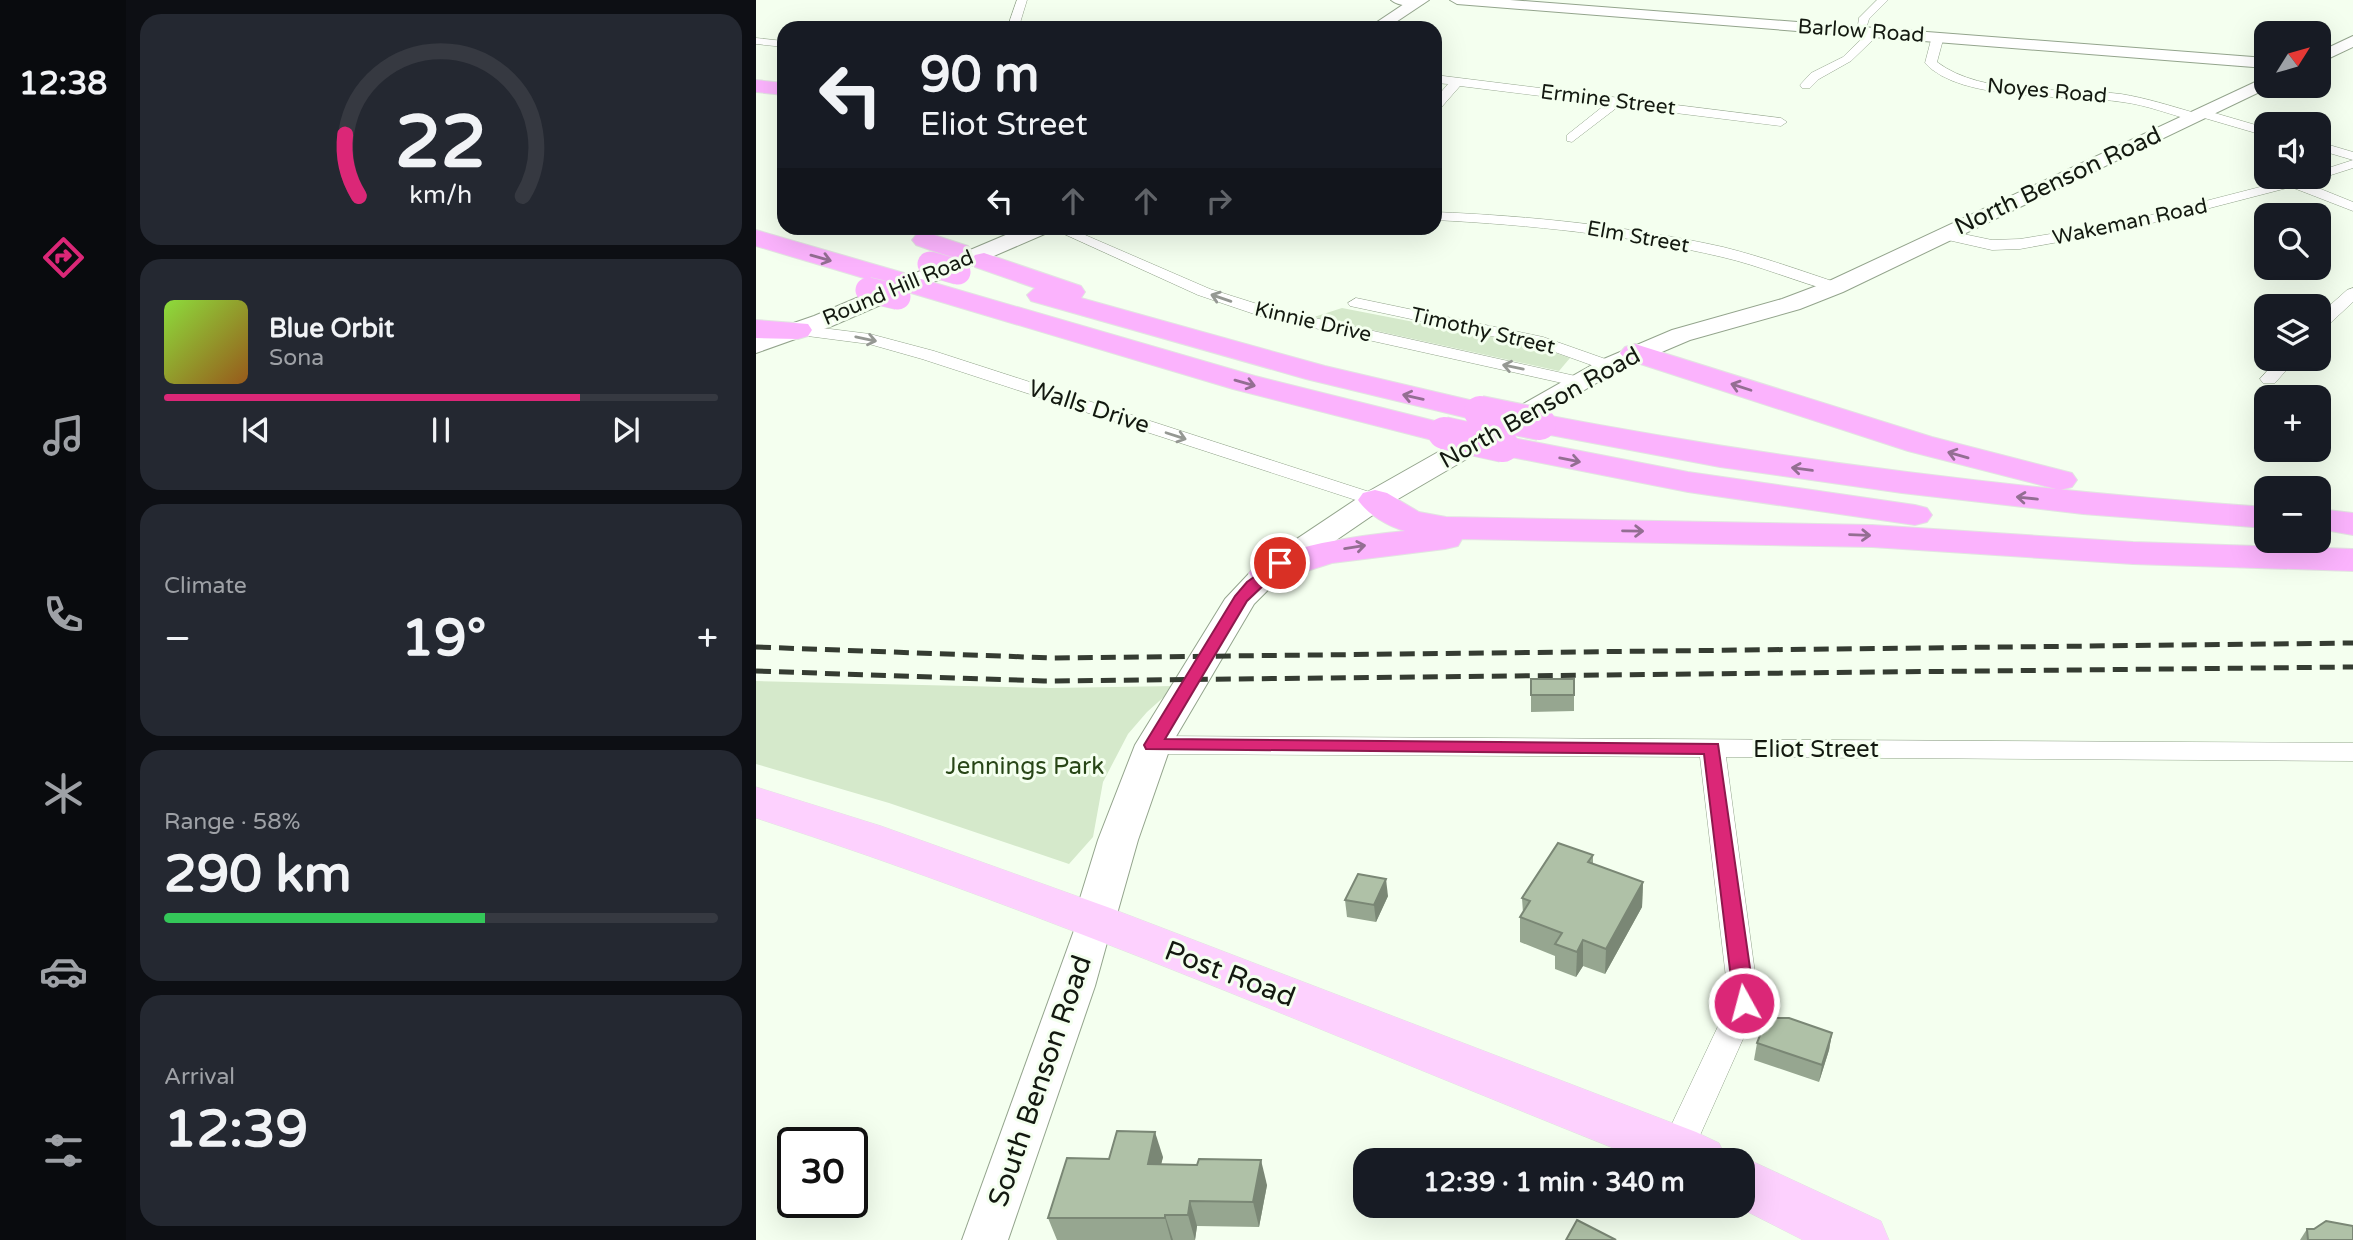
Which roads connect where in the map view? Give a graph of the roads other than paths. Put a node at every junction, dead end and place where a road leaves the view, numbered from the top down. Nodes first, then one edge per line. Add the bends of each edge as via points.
1 (1022, 0) edge
2 (1398, 0) edge
3 (1457, 0) edge
4 (1883, 0) edge
5 (1419, 1) edge
6 (1015, 21) edge
7 (1387, 21) edge
8 (1868, 31) junction
9 (1938, 36) junction
10 (756, 41) edge
11 (2353, 41) edge
12 (777, 43) edge
13 (2331, 52) edge
14 (2254, 62) edge
15 (1442, 80) edge
16 (1457, 82) junction
17 (1806, 85) dead end
18 (756, 86) edge
19 (777, 88) edge
20 (2254, 88) edge
21 (1442, 99) edge
22 (1618, 100) junction
23 (2198, 115) junction
24 (1782, 122) dead end
25 (2254, 129) edge
26 (1572, 138) dead end
27 (2331, 150) edge
28 (2353, 156) edge
29 (2353, 164) edge
30 (2331, 171) edge
31 (2269, 189) edge
32 (2307, 189) edge
33 (2353, 207) edge
34 (756, 214) edge
35 (1442, 216) edge
36 (777, 220) edge
37 (822, 235) edge
38 (1022, 235) edge
39 (1074, 235) edge
40 (1944, 235) junction
41 (756, 238) edge
42 (909, 268) junction
43 (796, 277) dead end
44 (1835, 287) junction
45 (2351, 298) edge
46 (1356, 303) dead end
47 (2331, 314) edge
48 (756, 330) edge
49 (798, 330) junction
50 (756, 345) edge
51 (1622, 360) junction
52 (2276, 371) edge
53 (2269, 379) dead end
54 (1580, 382) junction
55 (1375, 500) junction
56 (2254, 509) edge
57 (2254, 517) edge
58 (2331, 521) edge
59 (2353, 524) edge
60 (1580, 530) junction
61 (2353, 558) edge
62 (1267, 573) junction
63 (1153, 745) junction
64 (1712, 748) junction
65 (2353, 752) edge
66 (756, 802) edge
67 (1094, 921) junction
68 (1670, 1148) edge
69 (1691, 1148) edge
70 (1755, 1187) edge
71 (985, 1240) edge
72 (1861, 1240) edge

1 - 6 street
2 - 5 street
3 - 8 street, Barlow Road
4 - 8 street via 1864,18
5 - 7 main road
8 - 9 street, Barlow Road
8 - 17 street via 1847,59
9 - 14 street, Barlow Road
9 - 23 street, Noyes Road via 1931,63 1963,81 2126,98
10 - 12 street
11 - 13 main road
15 - 16 street, Ermine Street
16 - 21 street
16 - 22 street, Ermine Street
18 - 19 highway
20 - 23 main road, North Benson Road
22 - 24 street, Ermine Street
22 - 26 street
23 - 25 street
23 - 40 main road, North Benson Road
27 - 28 street
29 - 30 street, Wakeman Road
31 - 40 street, Wakeman Road via 2125,226 2020,244 1992,245
32 - 33 street
34 - 36 highway
35 - 44 street, Elm Street via 1531,220 1640,236 1724,252
37 - 42 highway
38 - 49 main road, Round Hill Road
54 -> 39 street, Kinnie Drive via 1265,312 1205,292
40 - 44 main road, North Benson Road
41 -> 42 highway
42 - 43 highway, bridge via 868,290
57 -> 42 highway, bridge via 1923,486 1540,424 1368,386 1221,346 967,261
42 -> 61 highway, bridge via 1194,368 1503,446 1688,482 1902,514
44 - 51 main road, North Benson Road via 1681,335
45 - 47 street
46 - 51 street, Timothy Street
48 - 49 highway
49 - 50 main road, Round Hill Road
49 -> 55 street, Walls Drive via 870,340 928,355
51 - 54 main road, North Benson Road
56 -> 51 highway via 2113,490 2015,470
52 - 53 street
54 - 55 main road, North Benson Road
55 - 60 highway via 1408,521 1432,527
55 - 62 main road, North Benson Road
58 - 59 highway
60 -> 61 highway via 1872,536 2133,553
62 -> 60 highway via 1309,557 1369,545
62 - 63 main road, North Benson Road via 1241,599
63 - 64 street, Eliot Street
63 - 67 main road, North Benson Road
64 - 65 street, Eliot Street
64 - 69 street via 1744,1003
66 - 67 main road, Post Road via 866,837
67 - 68 main road, Post Road
67 - 71 street, South Benson Road
70 - 72 main road

